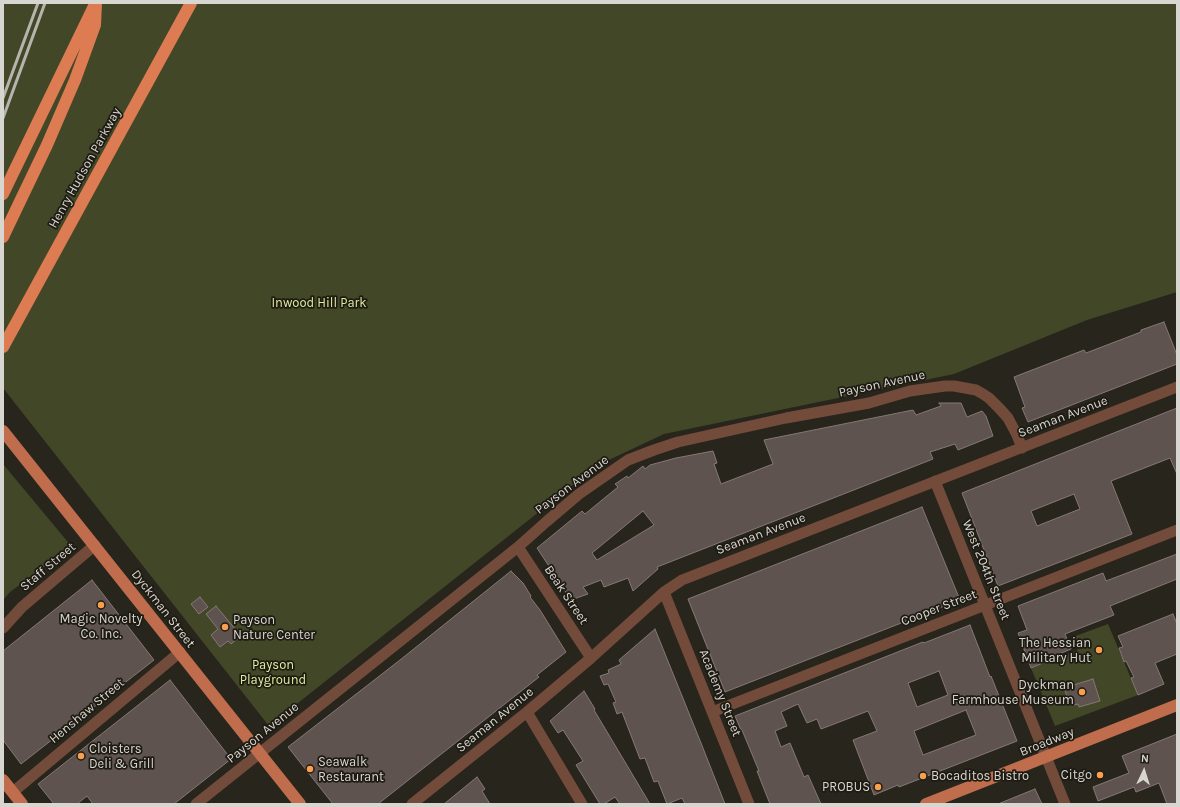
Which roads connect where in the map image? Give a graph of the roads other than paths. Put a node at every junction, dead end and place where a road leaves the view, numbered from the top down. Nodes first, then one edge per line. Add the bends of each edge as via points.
1 (95, 3) edge
2 (191, 3) edge
3 (3, 194) edge
4 (3, 236) edge
5 (3, 346) edge
6 (1177, 387) edge
7 (3, 431) edge
8 (1022, 448) junction
9 (935, 481) junction
10 (1177, 530) edge
11 (95, 545) junction
12 (518, 547) junction
13 (664, 592) junction
14 (985, 605) junction
15 (3, 628) edge
16 (180, 652) junction
17 (591, 658) junction
18 (1177, 705) edge
19 (527, 712) junction
20 (712, 712) junction
21 (260, 753) junction
22 (1046, 757) junction
23 (3, 780) edge
24 (12, 792) junction
25 (22, 804) edge
26 (196, 804) edge
27 (300, 804) edge
28 (412, 804) edge
29 (582, 804) edge
30 (749, 804) edge
31 (926, 804) edge
32 (1065, 804) edge

1 - 3 highway
1 - 4 highway via 95,25 76,80
2 - 5 highway, Henry Hudson Parkway
6 - 8 street, Seaman Avenue
7 - 11 main road, Dyckman Street
8 - 9 street, Seaman Avenue
8 - 12 street, Payson Avenue via 1008,418 976,390 954,386 910,391 869,403 678,442 628,460 579,494
9 - 13 street, Seaman Avenue via 682,580
9 - 14 street, West 204th Street
10 - 14 street, Cooper Street
11 - 15 street, Staff Street via 22,607
11 - 16 main road, Dyckman Street
12 - 17 street, Beak Street
12 - 21 street, Payson Avenue
13 - 17 street, Seaman Avenue
13 - 20 street, Academy Street
14 - 20 street, Cooper Street
14 - 22 street, West 204th Street
16 - 21 main road, Dyckman Street
16 - 24 street, Henshaw Street
17 - 19 street, Seaman Avenue
18 - 22 main road, Broadway
19 - 28 street, Seaman Avenue
19 - 29 street
20 - 30 street, Academy Street
21 - 26 street, Payson Avenue
21 - 27 main road, Dyckman Street
22 - 31 main road, Broadway
22 - 32 street, West 204th Street
23 - 24 main road
24 - 25 main road

